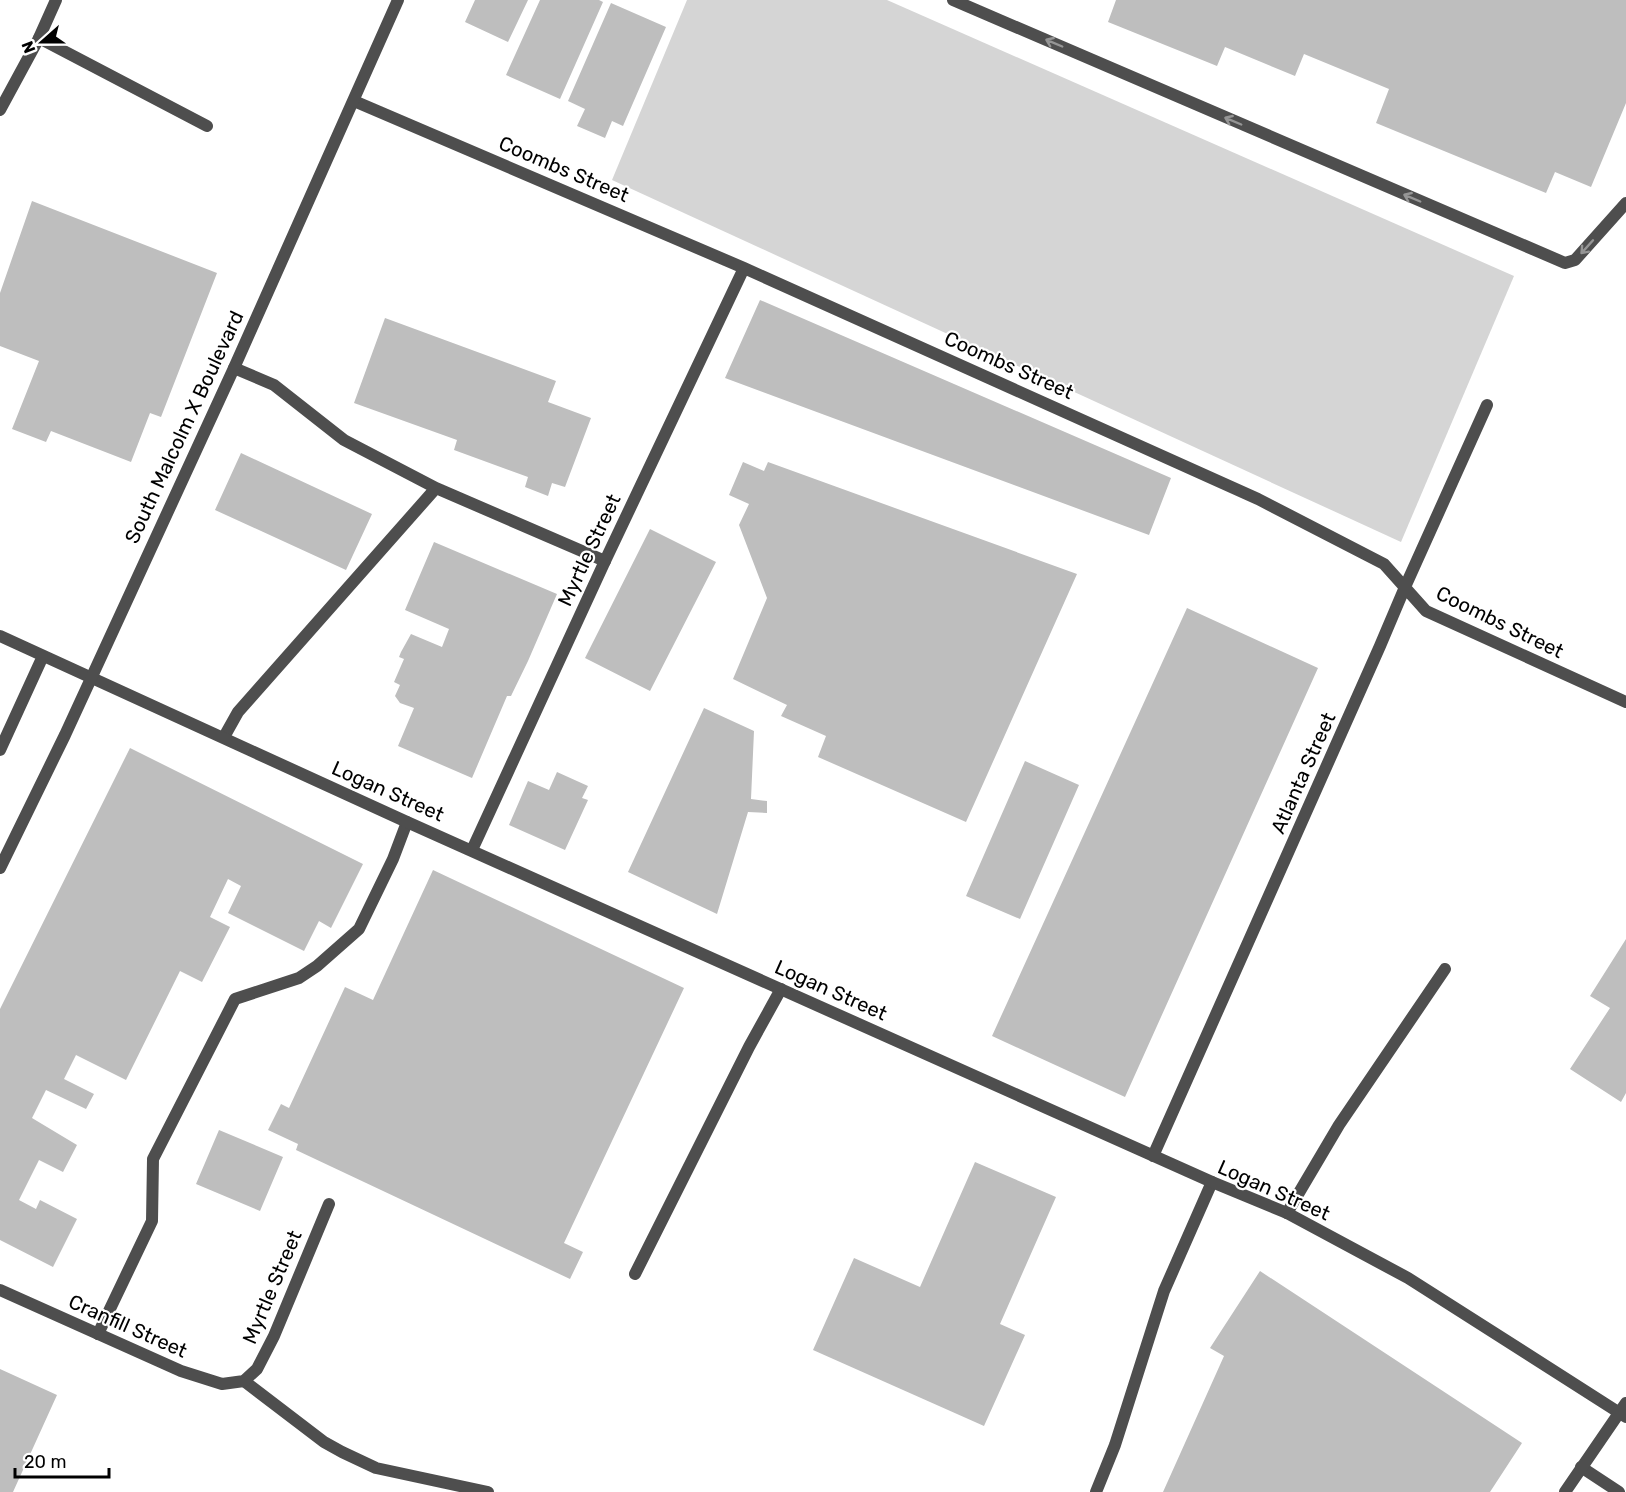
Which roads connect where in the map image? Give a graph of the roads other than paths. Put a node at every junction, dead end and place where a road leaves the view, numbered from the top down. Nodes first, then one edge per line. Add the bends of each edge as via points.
1 (56, 0) edge
2 (398, 0) edge
3 (953, 0) edge
4 (39, 38) junction
5 (354, 101) junction
6 (0, 110) edge
7 (207, 126) dead end
8 (1626, 203) edge
9 (744, 268) junction
10 (234, 368) junction
11 (1487, 405) dead end
12 (436, 488) junction
13 (605, 561) junction
14 (1404, 587) junction
15 (0, 636) edge
16 (43, 656) junction
17 (90, 677) junction
18 (1626, 702) edge
19 (224, 738) junction
20 (0, 750) edge
21 (407, 822) junction
22 (472, 850) junction
23 (0, 868) edge
24 (1445, 969) dead end
25 (781, 989) junction
26 (1153, 1156) junction
27 (1212, 1182) junction
28 (328, 1204) dead end
29 (1287, 1214) junction
30 (635, 1274) dead end
31 (0, 1290) edge
32 (98, 1334) junction
33 (244, 1381) junction
34 (1624, 1411) edge
35 (1581, 1467) junction
36 (488, 1492) edge
37 (1096, 1492) edge
38 (1564, 1492) edge
39 (1619, 1492) edge

1 - 4 street
2 - 5 street, South Malcolm X Boulevard
8 -> 3 street via 1575,260 1565,263
4 - 6 street
4 - 7 street
5 - 9 street, Coombs Street
5 - 10 street, South Malcolm X Boulevard
9 - 13 street, Myrtle Street
9 - 14 street, Coombs Street via 1258,499 1384,564
10 - 12 street via 274,385 344,440
10 - 17 street, South Malcolm X Boulevard
11 - 14 street, Atlanta Street
12 - 13 street
12 - 19 street via 238,712
13 - 22 street, Myrtle Street
14 - 18 street, Coombs Street via 1426,611
14 - 26 street, Atlanta Street
15 - 16 street, Logan Street
16 - 17 street, Logan Street
16 - 20 street
17 - 19 street, Logan Street
17 - 23 street, South Malcolm X Boulevard
19 - 21 street, Logan Street
21 - 22 street, Logan Street
21 - 32 street via 358,929 299,978 235,999 153,1159 152,1221
22 - 25 street, Logan Street
24 - 29 street via 1339,1125
25 - 26 street, Logan Street
25 - 30 street
26 - 27 street, Logan Street
27 - 29 street, Logan Street
27 - 37 street via 1164,1291
28 - 33 street, Myrtle Street via 274,1336 257,1369
29 - 34 street, Logan Street via 1408,1278
31 - 32 street, Cranfill Street
32 - 33 street, Cranfill Street via 181,1371 222,1384
33 - 36 street via 324,1442 376,1468
34 - 35 street
35 - 38 street
35 - 39 street

